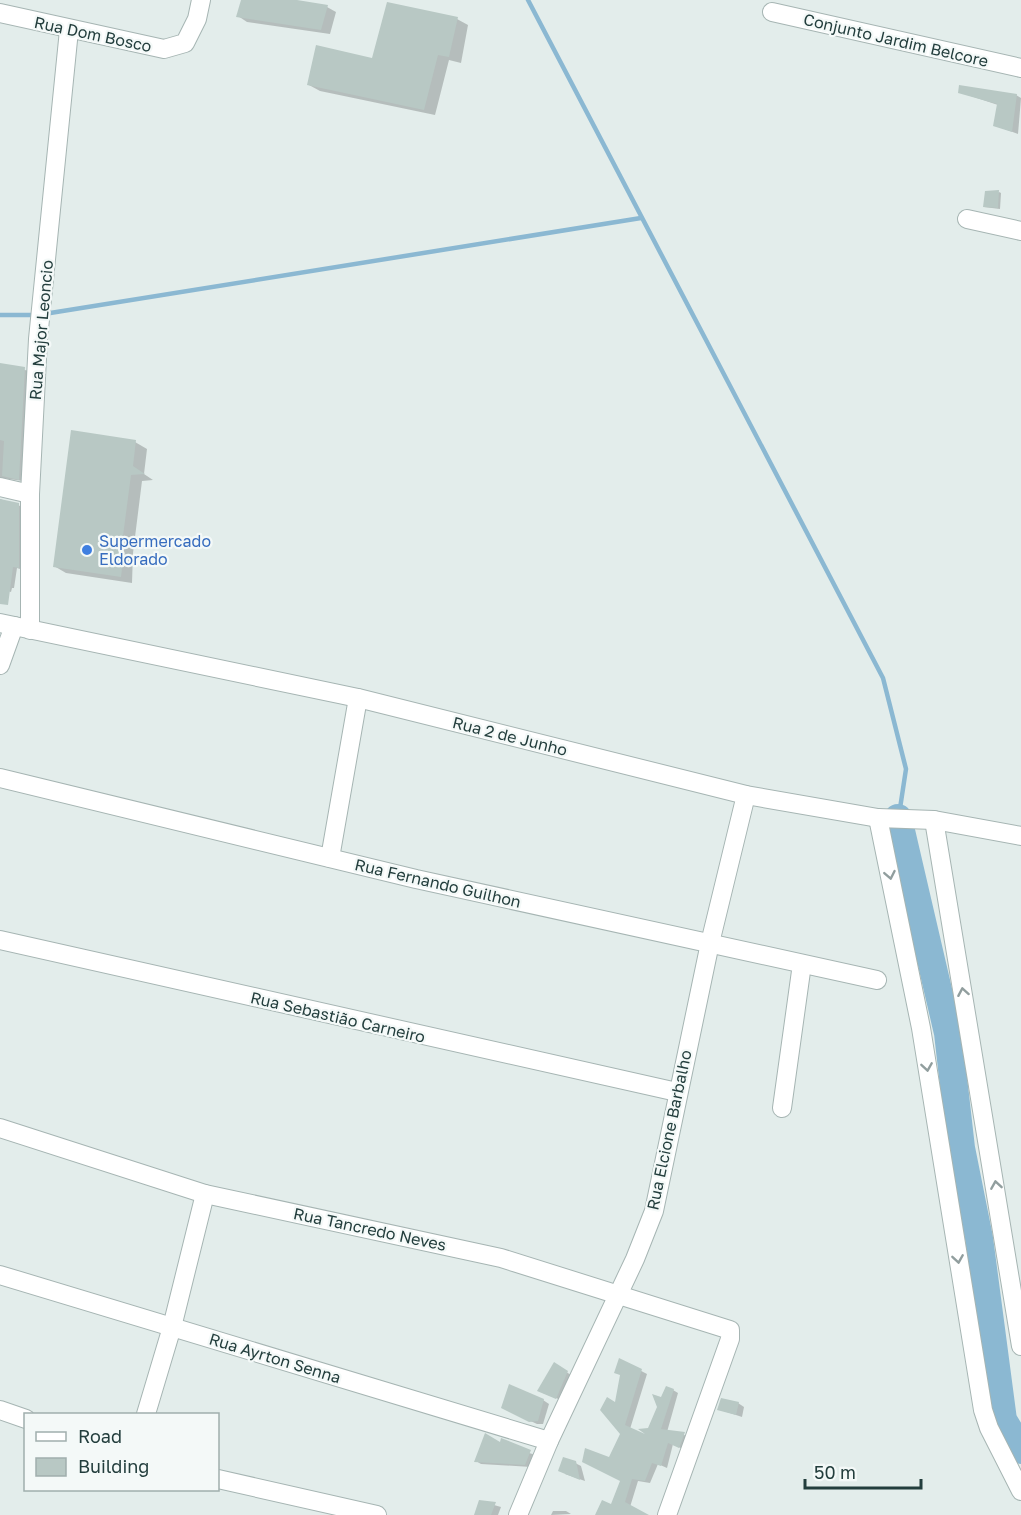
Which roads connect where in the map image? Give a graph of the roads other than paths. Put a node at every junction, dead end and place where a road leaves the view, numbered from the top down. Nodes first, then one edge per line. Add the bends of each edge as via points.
1 (201, 0) edge
2 (772, 12) dead end
3 (0, 13) edge
4 (69, 30) junction
5 (1021, 68) edge
6 (967, 219) dead end
7 (1021, 231) edge
8 (0, 487) edge
9 (30, 494) junction
10 (14, 627) edge
11 (0, 665) edge
12 (358, 698) junction
13 (0, 778) edge
14 (746, 795) junction
15 (878, 818) junction
16 (933, 820) junction
17 (1021, 836) edge
18 (330, 858) junction
19 (0, 940) edge
20 (710, 943) junction
21 (802, 964) junction
22 (878, 980) dead end
23 (677, 1092) junction
24 (782, 1108) dead end
25 (0, 1128) edge
26 (205, 1194) junction
27 (0, 1275) edge
28 (618, 1294) junction
29 (172, 1327) junction
30 (1021, 1346) edge
31 (0, 1410) edge
32 (146, 1413) edge
33 (24, 1418) edge
34 (549, 1441) junction
35 (219, 1479) edge
36 (1021, 1491) edge
37 (377, 1515) edge
38 (518, 1515) edge
39 (667, 1515) edge

1 - 4 street, Rua Dom Bosco via 185,43 164,49
2 - 5 street, Conjunto Jardim Belcore
3 - 4 street, Rua Dom Bosco
4 - 9 street, Rua Major Leoncio via 38,339
6 - 7 street
8 - 9 street
9 - 10 street, Rua Major Leoncio
10 - 11 street, Rua Major Leoncio
10 - 12 street, Rua 2 de Junho
12 - 14 street, Rua 2 de Junho
12 - 18 street
13 - 18 street, Rua Fernando Guilhon
14 - 15 street, Rua 2 de Junho
14 - 20 street, Rua Elcione Barbalho
15 - 16 street, Rua 2 de Junho
15 -> 36 street via 921,1028 983,1410
16 - 17 street, Rua 2 de Junho
30 -> 16 street
18 - 20 street, Rua Fernando Guilhon
19 - 23 street, Rua Sebastião Carneiro
20 - 21 street, Rua Fernando Guilhon
20 - 23 street, Rua Elcione Barbalho
21 - 22 street, Rua Fernando Guilhon
21 - 24 street
23 - 28 street, Rua Elcione Barbalho via 654,1211
25 - 26 street, Rua Tancredo Neves
26 - 28 street, Rua Tancredo Neves via 501,1258
26 - 29 street
27 - 29 street, Rua Ayrton Senna
28 - 34 street, Rua Elcione Barbalho
28 - 39 street, Rua Tancredo Neves via 730,1330
29 - 32 street
29 - 34 street, Rua Ayrton Senna
31 - 33 street
34 - 38 street, Rua Elcione Barbalho
35 - 37 street

